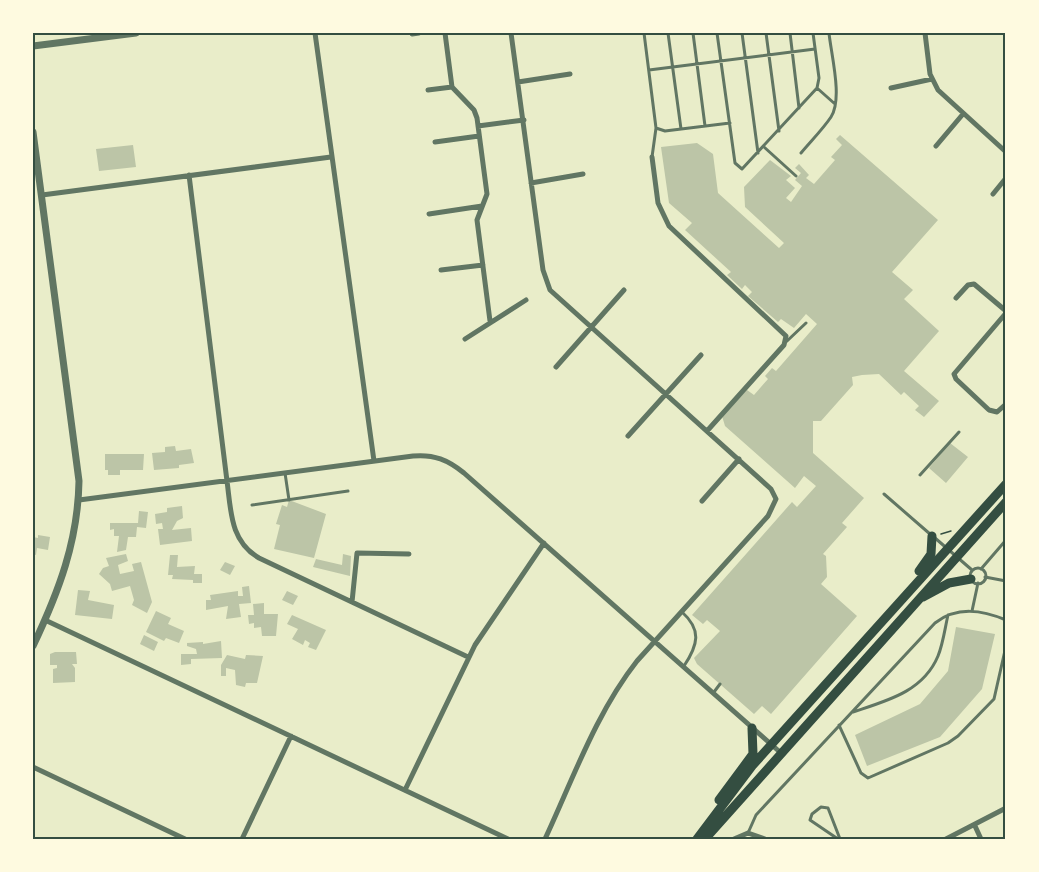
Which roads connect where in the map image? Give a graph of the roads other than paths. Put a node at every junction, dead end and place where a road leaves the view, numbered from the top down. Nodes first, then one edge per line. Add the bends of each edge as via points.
1 (136, 33) edge
2 (315, 33) edge
3 (445, 33) edge
4 (511, 33) edge
5 (644, 33) edge
6 (669, 33) edge
7 (693, 33) edge
8 (717, 33) edge
9 (742, 33) edge
10 (766, 33) edge
11 (790, 33) edge
12 (813, 33) edge
13 (829, 33) edge
14 (925, 33) edge
15 (33, 46) edge
16 (815, 49) junction
17 (792, 52) junction
18 (768, 55) junction
19 (745, 58) junction
20 (721, 61) junction
21 (697, 65) junction
22 (673, 67) junction
23 (649, 70) junction
24 (570, 74) dead end
25 (932, 79) junction
26 (518, 82) junction
27 (452, 87) junction
28 (817, 88) junction
29 (891, 88) dead end
30 (428, 90) dead end
31 (836, 104) junction
32 (800, 108) junction
33 (963, 114) junction
34 (524, 120) junction
35 (730, 123) junction
36 (478, 126) junction
37 (705, 126) junction
38 (656, 128) junction
39 (681, 129) junction
40 (778, 131) junction
41 (33, 132) edge
42 (479, 136) junction
43 (435, 142) dead end
44 (936, 146) dead end
45 (764, 147) junction
46 (1006, 152) edge
47 (801, 153) dead end
48 (758, 154) junction
49 (331, 157) junction
50 (652, 157) joint
51 (583, 174) dead end
52 (189, 175) junction
53 (795, 176) dead end
54 (1006, 178) edge
55 (531, 183) junction
56 (993, 194) dead end
57 (42, 195) junction
58 (482, 206) junction
59 (429, 214) dead end
60 (483, 265) junction
61 (441, 270) dead end
62 (624, 290) dead end
63 (956, 298) dead end
64 (526, 300) dead end
65 (1006, 312) edge
66 (490, 321) junction
67 (806, 323) dead end
68 (591, 328) junction
69 (465, 339) dead end
70 (785, 342) junction
71 (701, 355) dead end
72 (556, 367) dead end
73 (665, 394) junction
74 (1006, 404) edge
75 (707, 431) junction
76 (959, 432) dead end
77 (628, 436) dead end
78 (739, 459) junction
79 (374, 462) junction
80 (285, 473) junction
81 (920, 475) dead end
82 (226, 481) junction
83 (1006, 484) edge
84 (348, 491) dead end
85 (884, 494) dead end
86 (79, 500) junction
87 (289, 500) junction
88 (702, 501) dead end
89 (1006, 502) edge
90 (252, 505) dead end
91 (932, 536) junction
92 (1006, 540) edge
93 (544, 543) junction
94 (1000, 547) junction
95 (948, 548) junction
96 (1006, 549) edge
97 (409, 554) dead end
98 (957, 557) junction
99 (981, 569) junction
100 (985, 577) junction
101 (974, 578) junction
102 (1006, 581) edge
103 (899, 600) junction
104 (352, 602) junction
105 (914, 603) junction
106 (972, 611) junction
107 (682, 612) junction
108 (948, 615) junction
109 (45, 620) junction
110 (1006, 620) edge
111 (655, 642) junction
112 (33, 646) edge
113 (1006, 646) edge
114 (468, 657) junction
115 (683, 667) junction
116 (720, 684) dead end
117 (712, 693) junction
118 (851, 713) junction
119 (839, 725) junction
120 (752, 728) junction
121 (291, 736) junction
122 (771, 744) junction
123 (781, 753) junction
124 (33, 767) edge
125 (405, 790) junction
126 (1006, 808) edge
127 (712, 819) junction
128 (975, 826) junction
129 (748, 832) junction
130 (185, 839) edge
131 (242, 839) edge
132 (508, 839) edge
133 (545, 839) edge
134 (698, 839) edge
135 (705, 839) edge
136 (734, 839) edge
137 (765, 839) edge
138 (839, 839) edge
139 (946, 839) edge
140 (981, 839) edge

1 - 15 street
2 - 49 street
3 - 27 street
4 - 26 street
5 - 23 lane
6 - 22 lane
7 - 21 lane
8 - 20 lane
9 - 19 lane
10 - 18 lane
11 - 17 lane
12 - 16 lane
13 - 31 lane
14 - 25 street
16 - 17 lane
16 - 28 lane
17 - 18 lane
17 - 32 lane
18 - 19 lane
18 - 40 lane
19 - 20 lane
19 - 48 lane
20 - 21 lane
20 - 35 lane
21 - 22 lane
21 - 37 lane
22 - 23 lane
22 - 39 lane
23 - 38 lane
24 - 26 street
25 - 29 street
25 - 33 street
26 - 34 street
27 - 30 street
27 - 36 street via 474,110
28 - 31 lane
28 - 32 lane
31 - 47 lane via 832,116
32 - 40 lane
33 - 44 street
33 - 46 street
34 - 36 street
34 - 55 street
35 - 37 lane
35 - 48 lane via 737,167 746,169
36 - 42 street
37 - 39 lane
38 - 39 lane
38 - 50 lane
40 - 45 lane
41 - 57 street
42 - 43 street
42 - 58 street via 487,194
45 - 48 lane
45 - 53 lane
49 - 52 street
49 - 79 street
50 - 70 street via 658,203 669,226 682,242 784,331
51 - 55 street
52 - 57 street
52 - 82 street
54 - 56 street
55 - 68 street via 546,280 557,298
57 - 86 street via 75,436
58 - 59 street
58 - 60 street via 477,220
60 - 61 street
60 - 66 street
62 - 68 street
63 - 65 street via 974,284
64 - 66 street
65 - 74 street via 954,374 989,410 997,412
66 - 69 street
67 - 70 lane
68 - 72 street
68 - 73 street
70 - 75 street
71 - 73 street
73 - 75 street
73 - 77 street
75 - 78 street
76 - 81 lane
78 - 88 street
78 - 107 street via 774,492 776,503
79 - 80 street
79 - 93 street via 422,455 445,460
80 - 82 street
80 - 87 lane
82 - 86 street
82 - 104 street via 234,529 244,548
83 - 95 highway
84 - 87 lane
85 - 91 lane
86 - 109 street via 66,571
87 - 90 lane
89 - 98 highway
91 - 95 lane
91 - 103 highway via 930,557
92 - 94 lane
93 - 111 street
93 - 114 street
94 - 96 lane
94 - 99 lane
95 - 98 lane
95 - 103 highway
97 - 104 street via 357,553
98 - 101 lane
98 - 105 highway
99 - 100 lane
99 - 101 lane
100 - 101 lane
100 - 102 lane
101 - 105 highway via 949,583
101 - 106 lane
103 - 122 highway
104 - 114 street
105 - 123 highway
106 - 108 lane
106 - 110 lane
107 - 111 street
107 - 115 lane via 694,625 697,637 694,651
108 - 118 lane via 932,626
108 - 118 lane via 938,657 917,685 891,700
109 - 112 street
109 - 121 street
111 - 115 street
111 - 133 street via 614,694
113 - 119 lane via 994,699 948,743 868,778 861,773
114 - 125 street
115 - 117 street
116 - 117 lane
117 - 120 street
118 - 119 lane
119 - 129 lane via 756,815
120 - 122 street
120 - 127 highway via 754,751 716,805
121 - 125 street
121 - 131 street
122 - 123 street
122 - 127 highway
123 - 135 highway
124 - 130 street
125 - 132 street
126 - 128 street
127 - 134 highway
128 - 139 street
128 - 140 street
129 - 136 street
129 - 137 street
138 - 138 lane via 811,822 811,816 821,807 829,810

